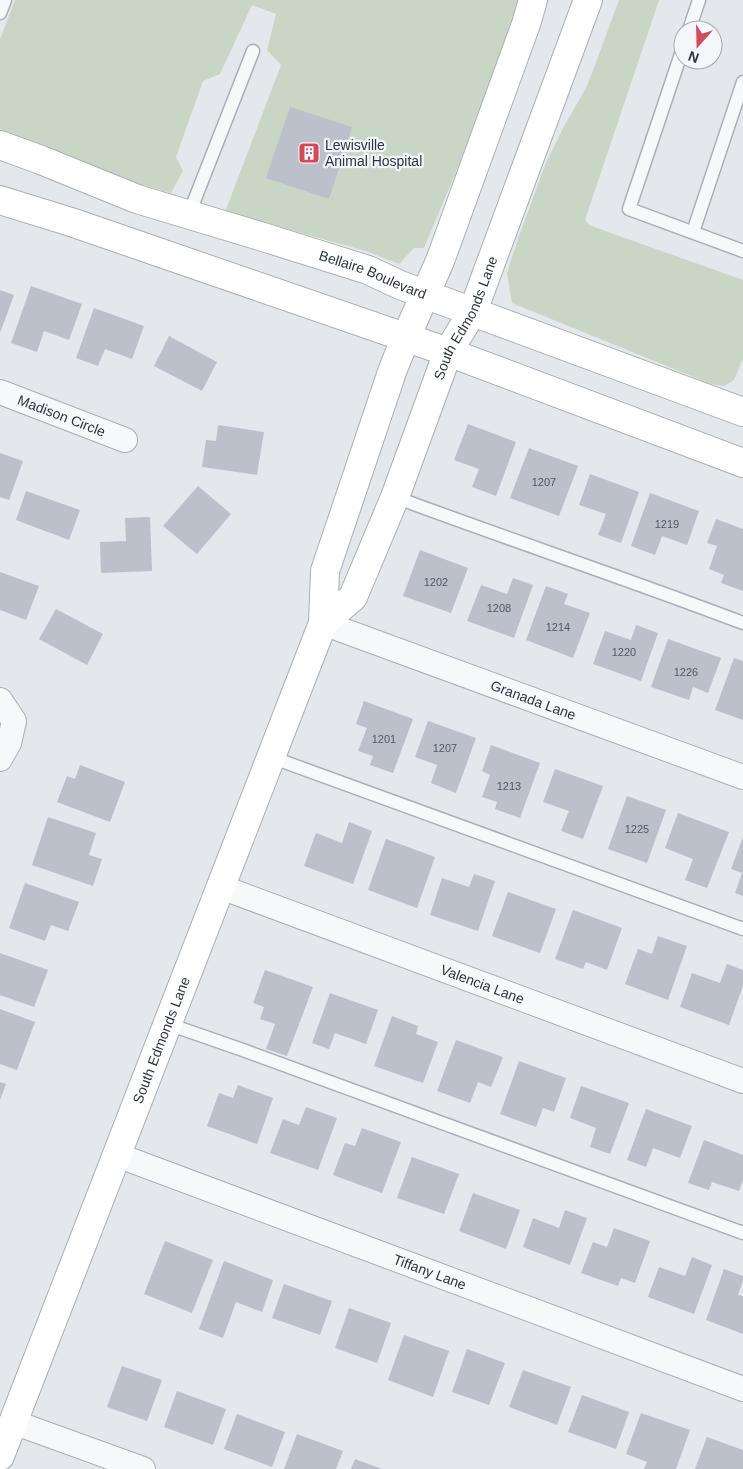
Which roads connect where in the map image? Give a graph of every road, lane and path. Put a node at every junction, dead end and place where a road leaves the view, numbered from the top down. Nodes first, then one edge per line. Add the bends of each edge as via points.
1 (5, 0) edge
2 (533, 0) edge
3 (588, 0) edge
4 (699, 0) edge
5 (0, 13) edge
6 (692, 20) edge
7 (253, 51) dead end
8 (676, 70) edge
9 (743, 82) edge
10 (0, 145) edge
11 (0, 200) edge
12 (189, 214) junction
13 (693, 232) junction
14 (743, 251) edge
15 (426, 294) junction
16 (472, 311) junction
17 (406, 337) junction
18 (448, 352) junction
19 (0, 392) edge
20 (742, 410) edge
21 (125, 440) dead end
22 (743, 462) edge
23 (395, 497) junction
24 (323, 623) junction
25 (743, 623) edge
26 (0, 700) edge
27 (271, 757) junction
28 (0, 759) edge
29 (743, 777) edge
30 (221, 887) junction
31 (743, 929) edge
32 (168, 1024) junction
33 (743, 1081) edge
34 (117, 1155) junction
35 (743, 1234) edge
36 (743, 1389) edge
37 (13, 1422) junction
38 (0, 1456) edge
39 (143, 1469) edge

1 - 5 lane
2 - 15 main road, South Edmonds Lane
3 - 16 main road, South Edmonds Lane
4 - 6 lane
7 - 12 lane
8 - 13 lane via 629,209
9 - 13 lane
10 - 12 main road, Bellaire Boulevard via 137,199
11 - 17 main road
12 - 15 main road, Bellaire Boulevard via 368,270
13 - 14 lane
15 - 16 main road, Bellaire Boulevard
15 - 17 main road, South Edmonds Lane
16 - 18 main road, South Edmonds Lane
16 - 20 main road, Bellaire Boulevard
17 - 18 main road
17 - 24 main road, South Edmonds Lane via 325,571
18 - 22 main road
18 - 23 main road, South Edmonds Lane
19 - 21 street, Madison Circle
23 - 24 main road, South Edmonds Lane via 353,597
23 - 25 lane
24 - 27 main road, South Edmonds Lane
24 - 29 street, Granada Lane
26 - 28 street via 14,721 9,743
27 - 30 main road, South Edmonds Lane
27 - 31 lane
30 - 32 main road, South Edmonds Lane
30 - 33 street, Valencia Lane
32 - 34 main road, South Edmonds Lane
32 - 35 lane
34 - 36 street, Tiffany Lane
34 - 37 main road, South Edmonds Lane
37 - 38 main road, South Edmonds Lane
37 - 39 street

